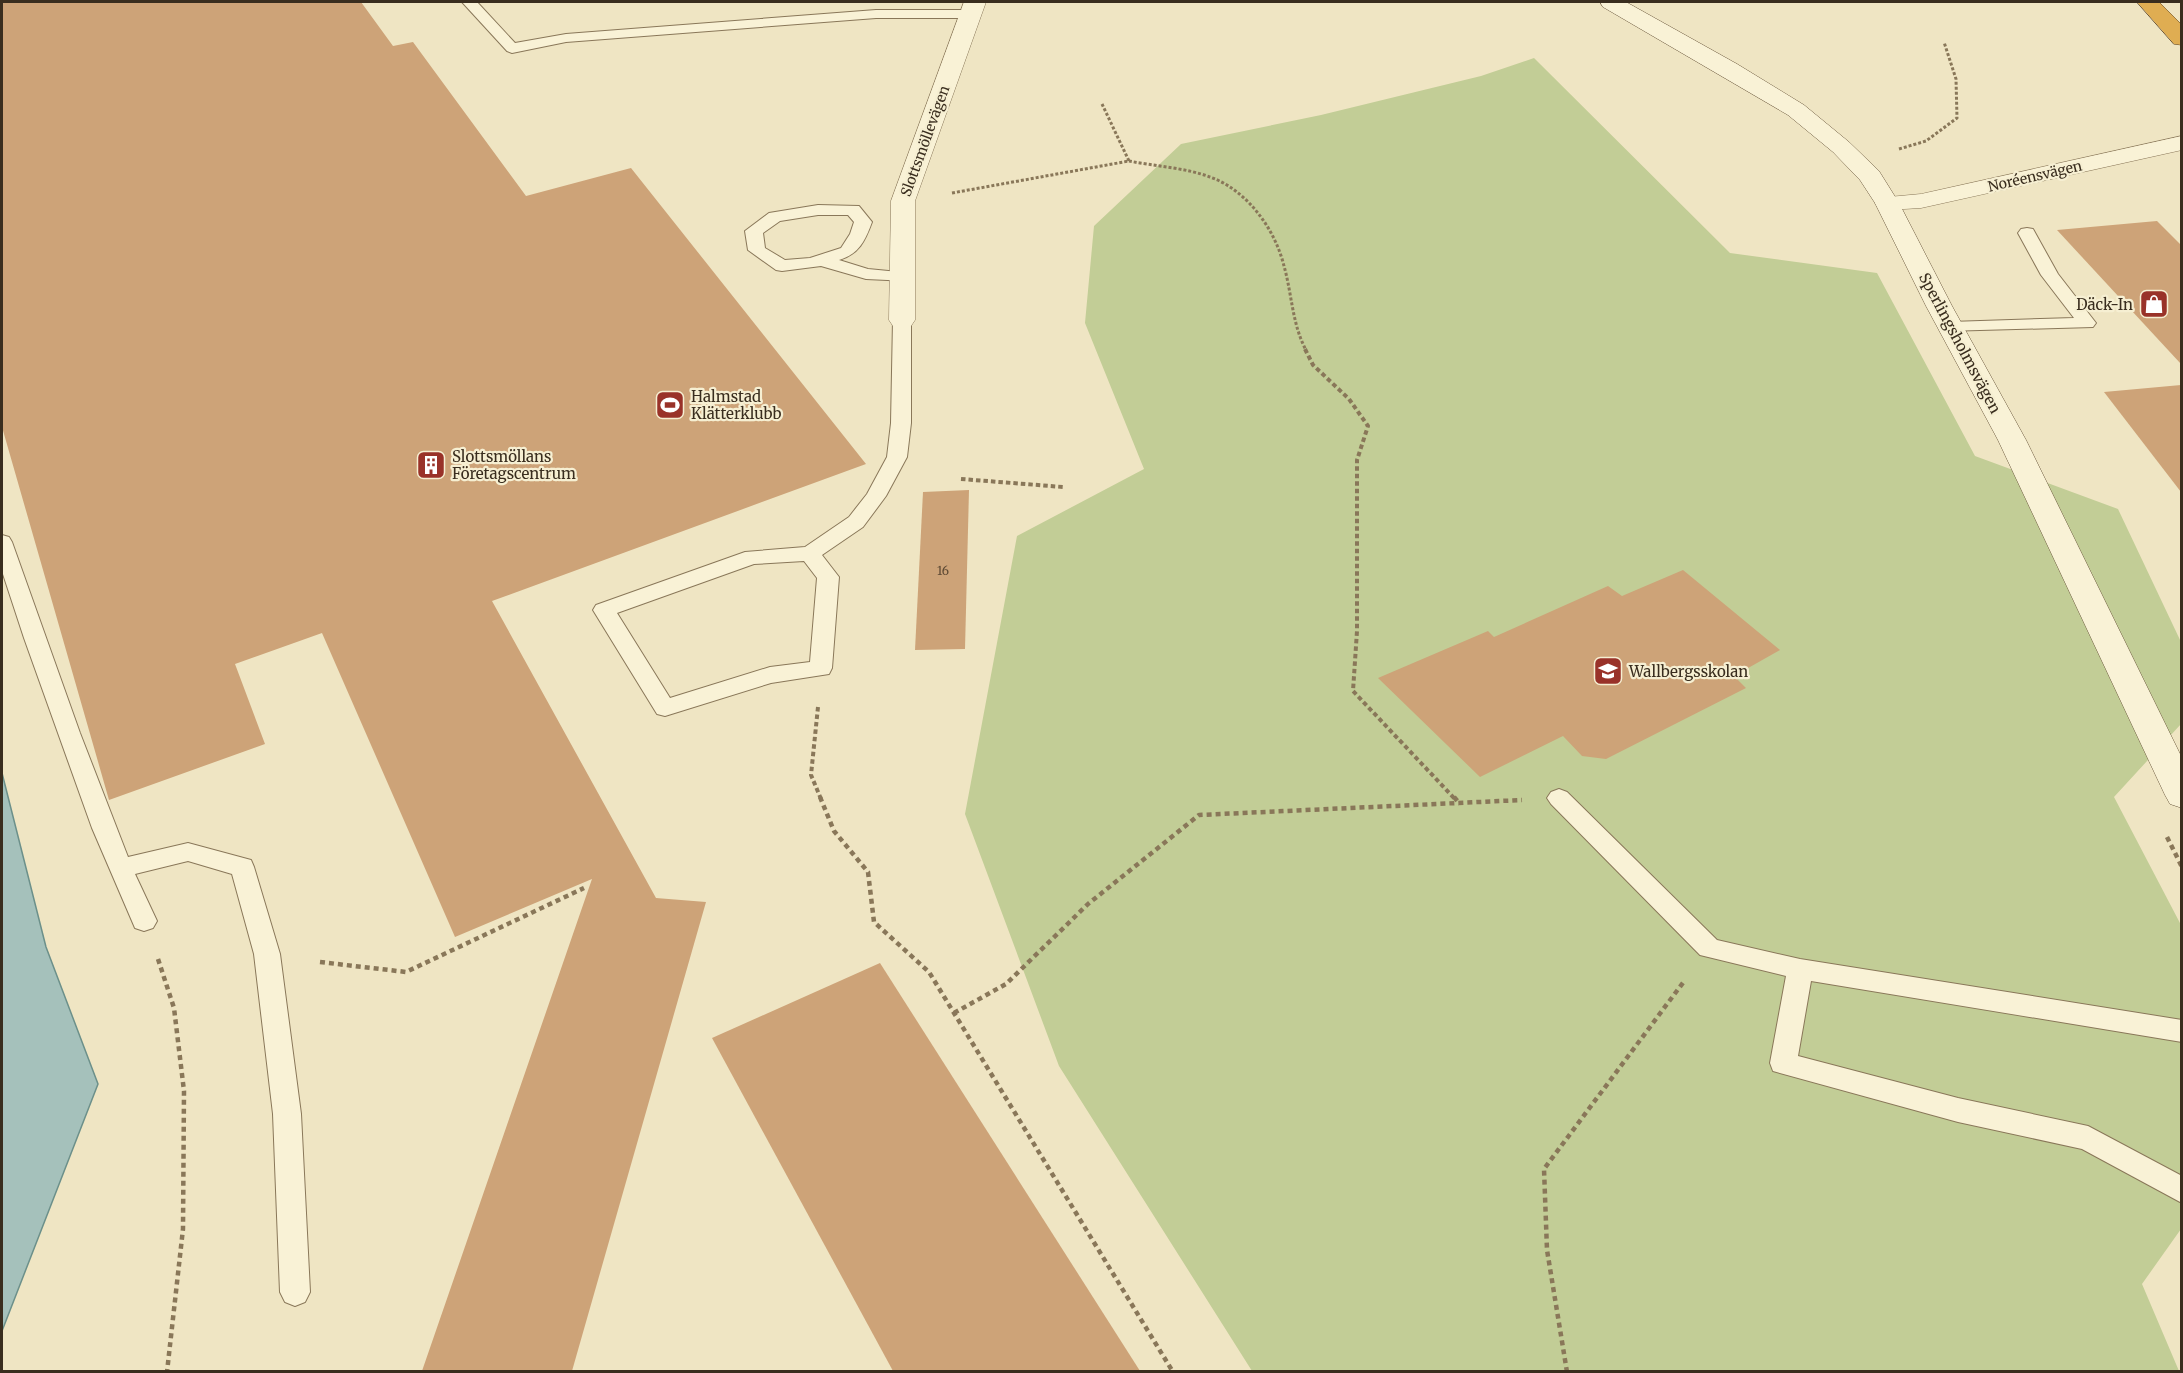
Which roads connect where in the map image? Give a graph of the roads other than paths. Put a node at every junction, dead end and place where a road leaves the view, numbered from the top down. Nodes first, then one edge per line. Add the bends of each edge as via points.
1 (469, 2) edge
2 (1611, 2) edge
3 (2148, 2) edge
4 (972, 8) edge
5 (2181, 39) edge
6 (2181, 143) edge
7 (1887, 203) junction
8 (2027, 233) dead end
9 (821, 260) junction
10 (903, 277) junction
11 (902, 320) joint
12 (1950, 327) junction
13 (2, 542) edge
14 (810, 554) junction
15 (2174, 765) edge
16 (2181, 795) edge
17 (1559, 798) road end
18 (120, 868) junction
19 (144, 921) road end
20 (1800, 969) junction
21 (2181, 1030) edge
22 (2181, 1191) edge
23 (295, 1292) dead end

1 - 4 lane via 513,48 566,38
2 - 7 street, Sperlingsholmsvägen via 1796,110 1870,176
3 - 5 highway
4 - 10 street, Slottsmöllevägen via 903,201
6 - 7 street, Noréensvägen via 1921,201
7 - 12 street, Sperlingsholmsvägen
8 - 12 lane via 2050,275 2087,323
9 - 9 lane via 847,252 859,234 863,222 853,210 818,210 775,217 754,231 757,250 782,266
9 - 10 lane via 866,274
10 - 11 street, Slottsmöllevägen
11 - 14 lane via 897,457 876,496 856,522
12 - 15 street, Sperlingsholmsvägen via 2012,440
13 - 18 lane
14 - 14 lane via 828,577 821,668 770,675 665,708 604,610 752,557
15 - 16 street, Sperlingsholmsvägen
17 - 20 lane via 1709,948
18 - 19 lane
18 - 23 lane via 188,852 242,867 267,954 282,1068
20 - 21 lane
20 - 22 lane via 1783,1062 1958,1110 2088,1138

